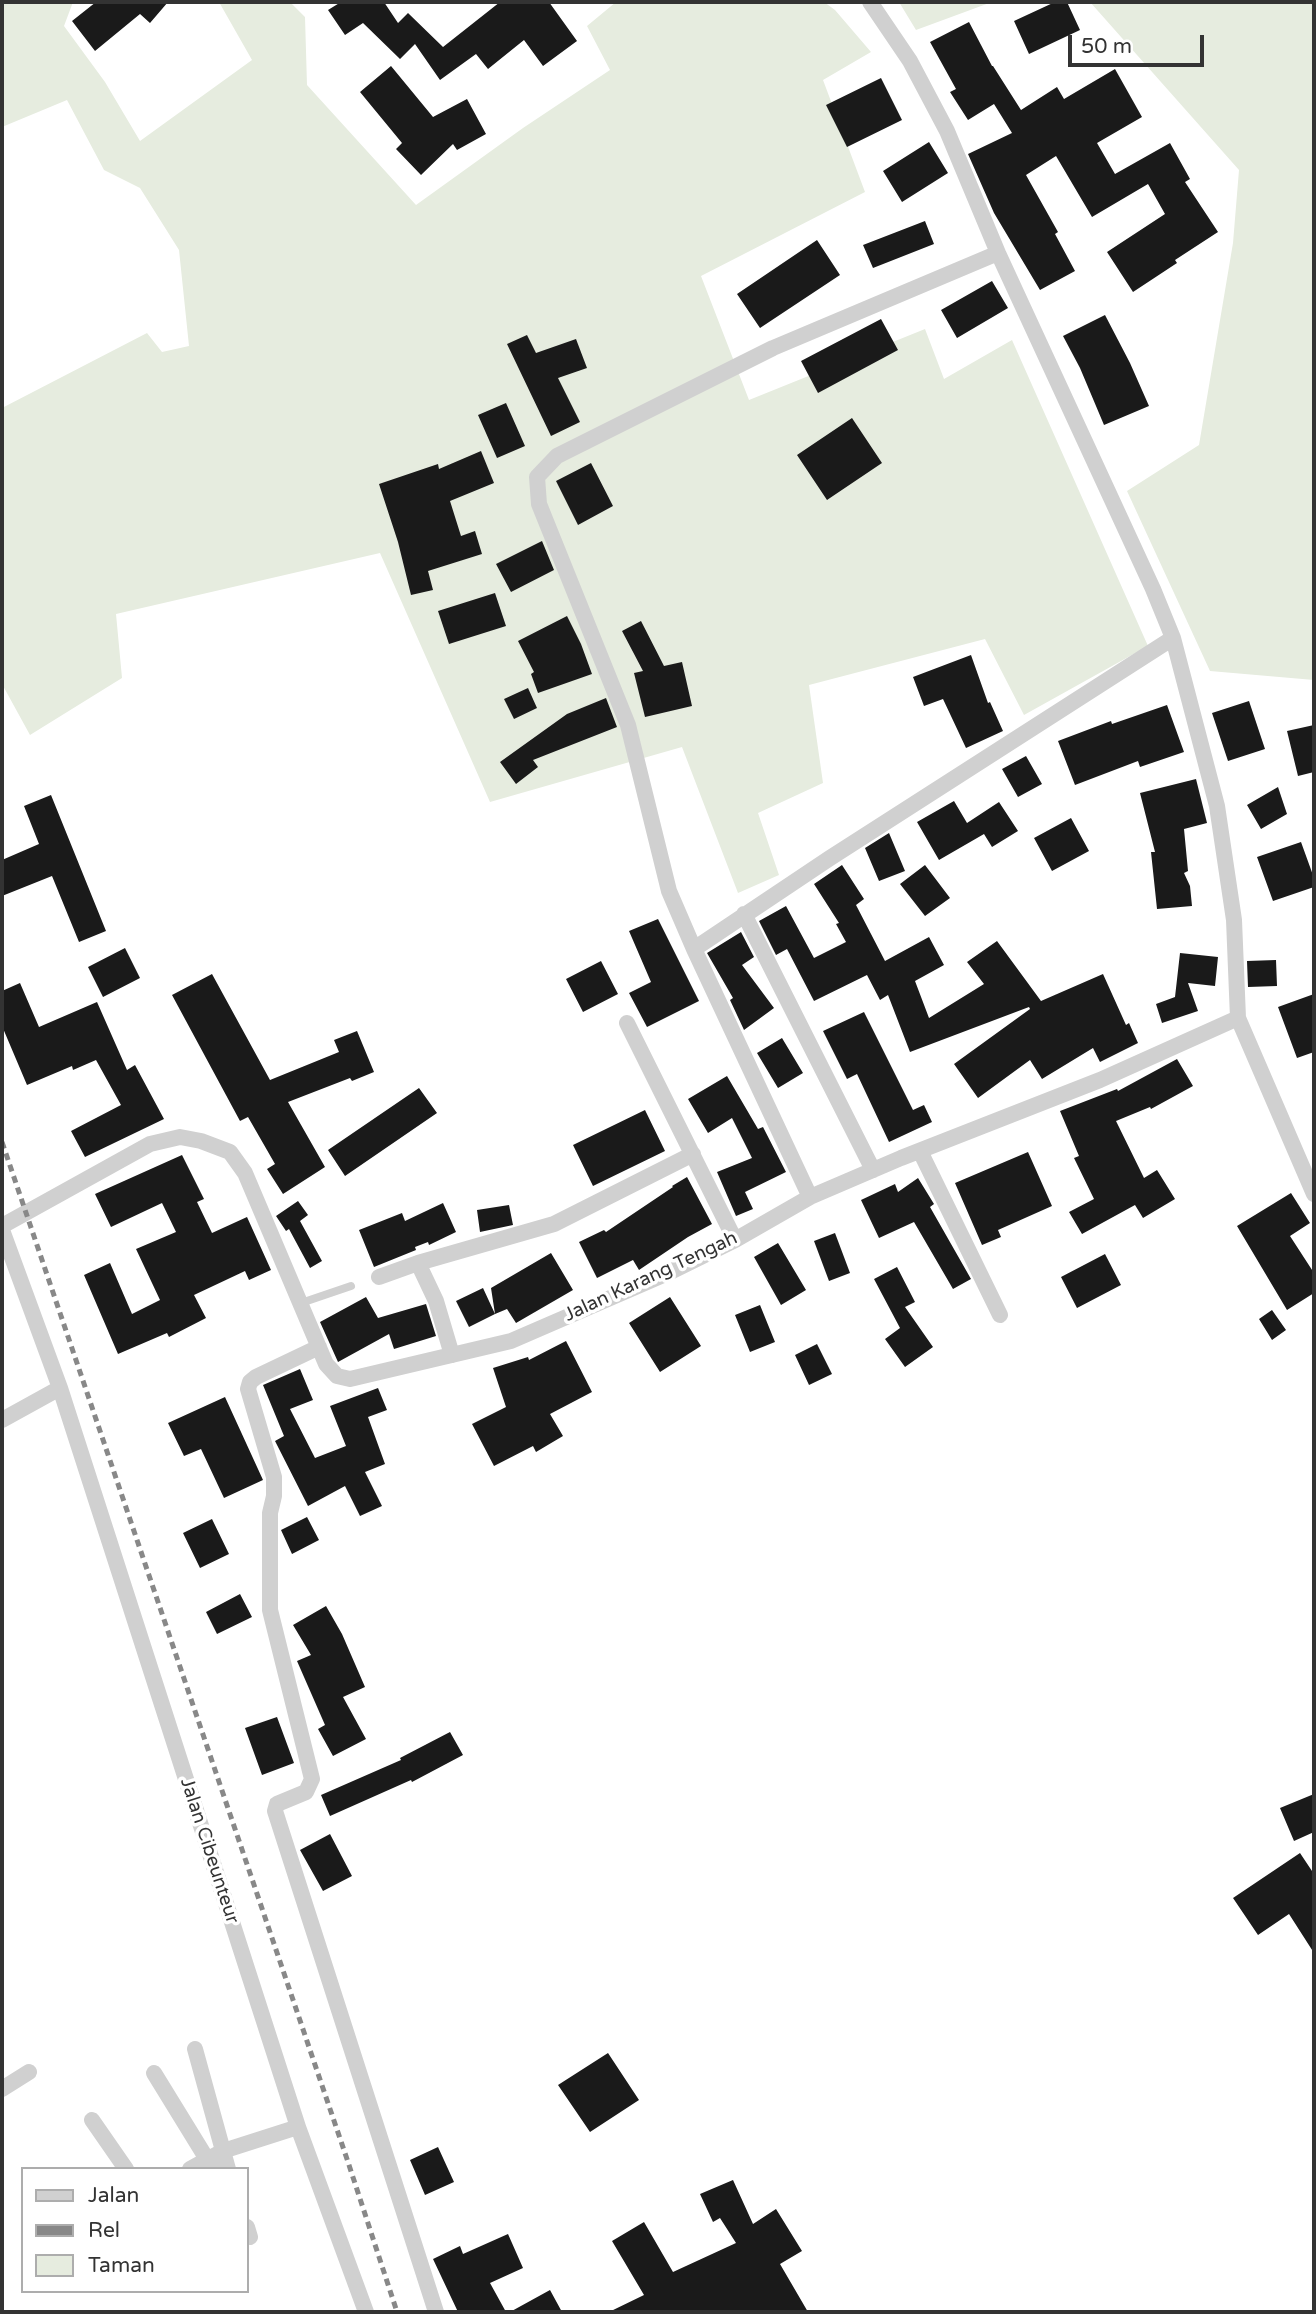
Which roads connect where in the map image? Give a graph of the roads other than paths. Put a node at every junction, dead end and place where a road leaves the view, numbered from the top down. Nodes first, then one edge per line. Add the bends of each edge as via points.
1 (870, 2) edge
2 (998, 253) junction
3 (1173, 638) junction
4 (744, 915) junction
5 (694, 949) junction
6 (1238, 1018) junction
7 (627, 1023) dead end
8 (920, 1151) junction
9 (693, 1154) junction
10 (873, 1170) junction
11 (1314, 1194) edge
12 (810, 1197) junction
13 (2, 1228) edge
14 (735, 1240) junction
15 (418, 1263) junction
16 (379, 1277) dead end
17 (351, 1286) dead end
18 (301, 1303) junction
19 (1000, 1315) dead end
20 (319, 1348) junction
21 (452, 1354) junction
22 (60, 1388) junction
23 (2, 1420) edge
24 (195, 2049) dead end
25 (29, 2072) dead end
26 (154, 2073) dead end
27 (2, 2088) edge
28 (92, 2120) dead end
29 (298, 2127) junction
30 (223, 2151) junction
31 (210, 2164) edge
32 (126, 2167) edge
33 (227, 2167) edge
34 (366, 2312) edge
35 (436, 2312) edge

1 - 2 street via 910,61 947,131
2 - 3 street
2 - 5 street via 773,348 557,456 537,477 538,504 628,725 669,891
3 - 4 street
3 - 6 street via 1217,806 1234,920
4 - 5 street
4 - 10 street
5 - 12 street
6 - 8 street, Jalan Karang Tengah via 1100,1080
6 - 11 street
7 - 9 street
8 - 10 street, Jalan Karang Tengah
8 - 19 street
9 - 14 street
9 - 15 street via 554,1224
10 - 12 street, Jalan Karang Tengah
12 - 14 street, Jalan Karang Tengah
13 - 18 street, Jalan Karang Tengah via 150,1144 180,1137 201,1141 230,1152 245,1173
13 - 22 street, Jalan Cibeunteur
14 - 21 street, Jalan Karang Tengah via 511,1341
15 - 16 street
15 - 21 street via 436,1301
17 - 18 lane
18 - 20 street, Jalan Karang Tengah
20 - 21 street, Jalan Karang Tengah via 337,1376 350,1378
20 - 35 street via 256,1377 248,1389 274,1477 270,1610 313,1779 306,1791 277,1804 275,1811
22 - 23 street
22 - 29 street, Jalan Cibeunteur
24 - 30 street
25 - 27 street
26 - 31 street
28 - 32 street
29 - 30 street
29 - 34 street, Jalan Cibeunteur
30 - 31 street
30 - 33 street

